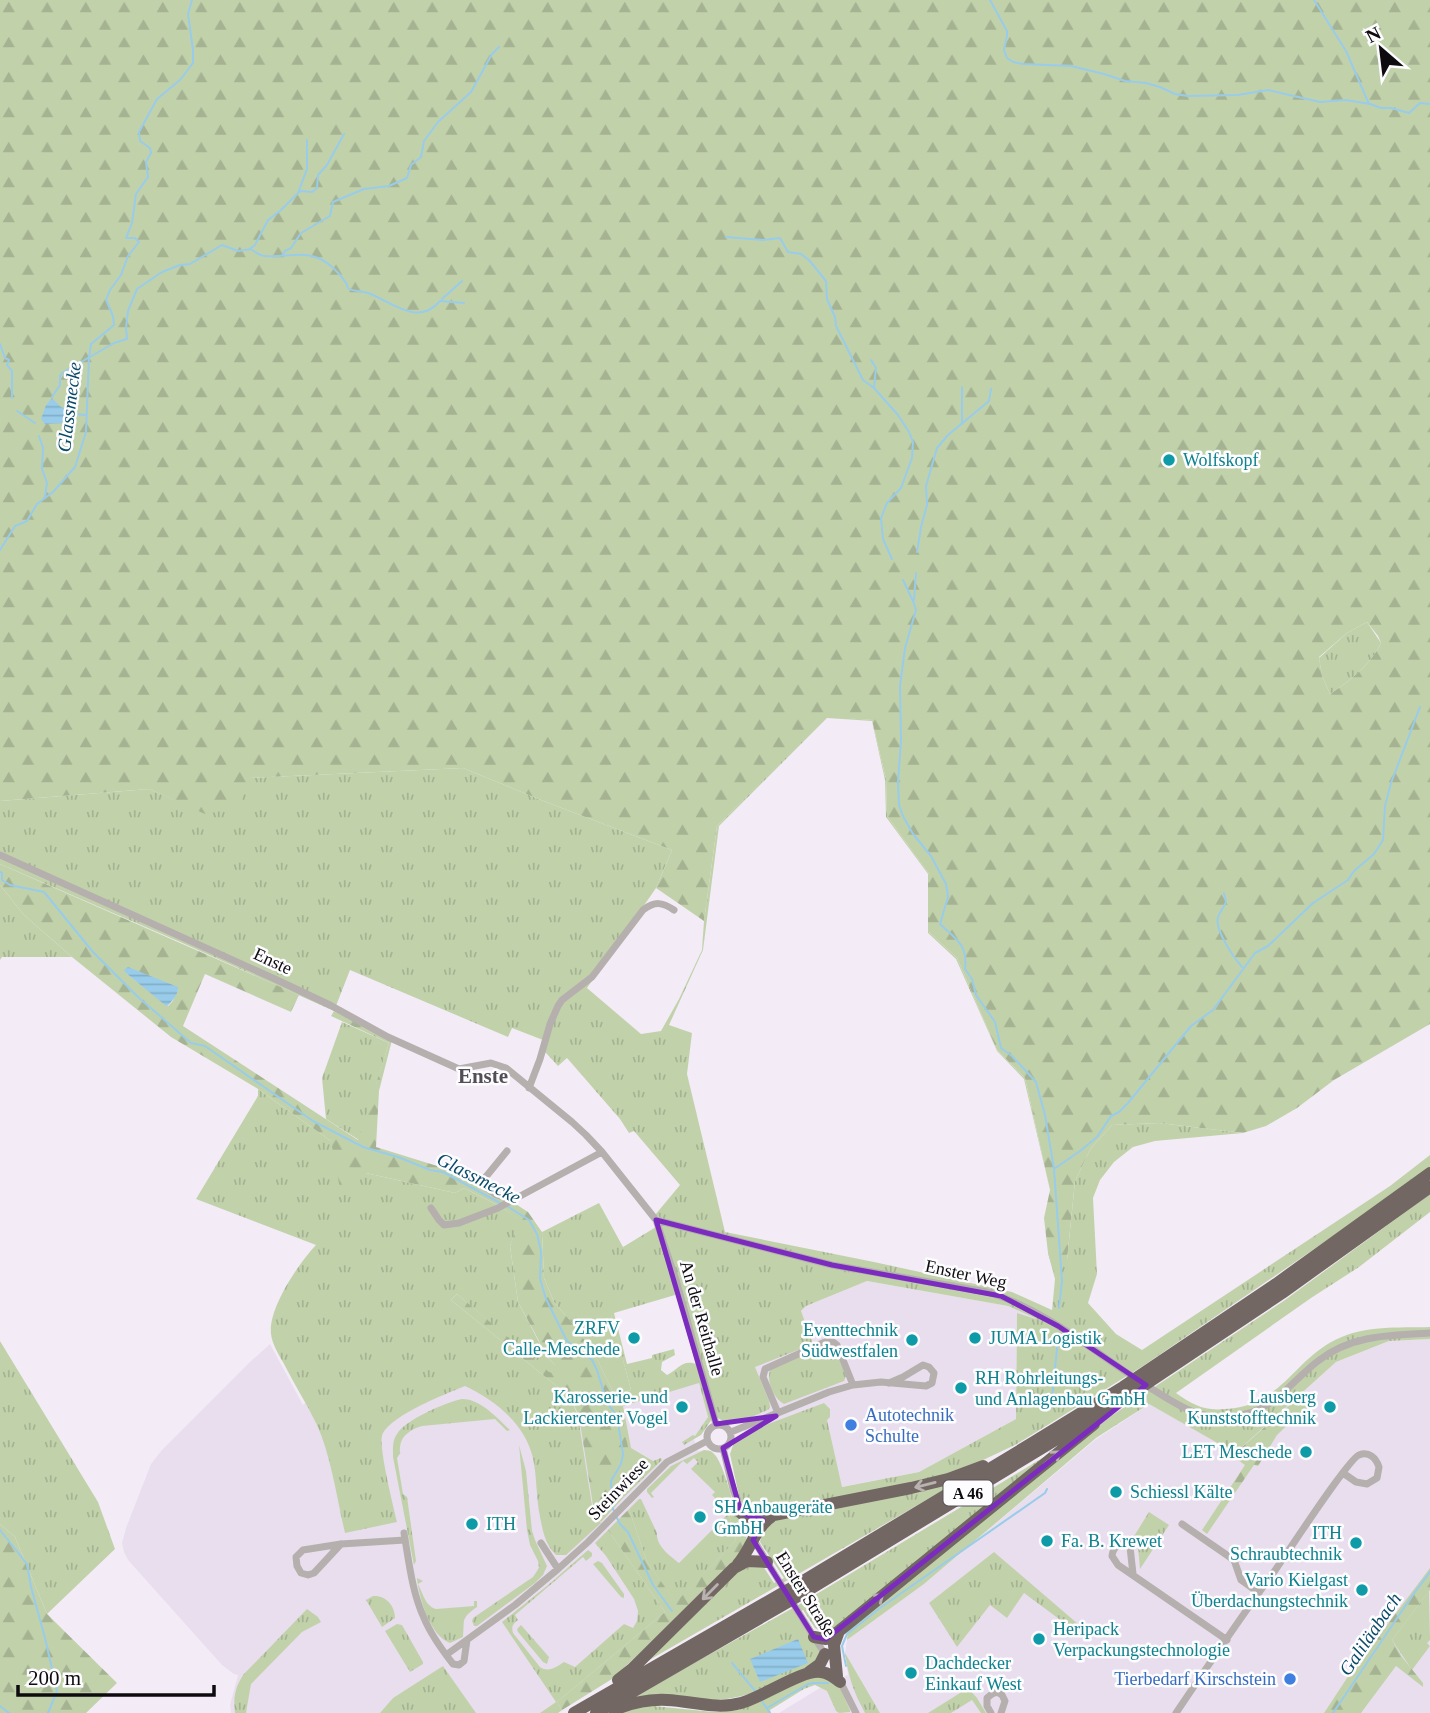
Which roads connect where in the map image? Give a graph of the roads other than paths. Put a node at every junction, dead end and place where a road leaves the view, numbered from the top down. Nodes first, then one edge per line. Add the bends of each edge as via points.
1 (0, 855) edge
2 (674, 910) dead end
3 (529, 1088) junction
4 (508, 1151) dead end
5 (602, 1152) junction
6 (1430, 1173) edge
7 (1430, 1187) edge
8 (510, 1200) junction
9 (431, 1208) dead end
10 (656, 1220) junction
11 (1430, 1333) edge
12 (1160, 1369) junction
13 (889, 1383) junction
14 (853, 1385) junction
15 (1127, 1390) junction
16 (778, 1413) junction
17 (716, 1424) junction
18 (731, 1432) junction
19 (707, 1441) junction
20 (1034, 1442) junction
21 (723, 1448) junction
22 (1343, 1473) junction
23 (741, 1513) junction
24 (775, 1515) junction
25 (1182, 1524) dead end
26 (753, 1540) junction
27 (541, 1543) dead end
28 (341, 1544) junction
29 (767, 1562) junction
30 (734, 1568) junction
31 (558, 1569) junction
32 (1133, 1574) dead end
33 (802, 1588) junction
34 (1259, 1593) junction
35 (774, 1604) junction
36 (839, 1631) junction
37 (814, 1637) junction
38 (467, 1640) junction
39 (1227, 1640) junction
40 (446, 1654) junction
41 (825, 1654) junction
42 (809, 1672) junction
43 (839, 1679) junction
44 (572, 1713) edge
45 (596, 1713) edge
46 (607, 1713) edge
47 (856, 1713) edge
48 (991, 1713) edge
49 (1001, 1713) edge
50 (1176, 1713) edge

1 - 3 street, Enste via 277,980 459,1069 498,1064
2 - 3 street via 657,903 643,910 592,977 562,1000
3 - 5 street, Enste
4 - 8 street via 480,1184
5 - 8 street
5 - 10 street, Enste
6 - 12 highway, A 46
7 - 12 highway, A 46 via 1282,1293
8 - 9 street via 451,1225 442,1223
10 - 11 street, Enster Weg via 832,1265 1001,1296 1058,1326 1181,1407 1208,1416 1238,1416 1259,1409 1319,1360 1348,1344 1373,1337
10 - 17 street, An der Reithalle
12 - 15 highway, A 46
13 - 13 street via 928,1386 934,1373 923,1365
13 - 14 street
14 - 16 street
14 - 16 street via 837,1345 825,1342 765,1368 763,1377
15 - 20 highway, A 46
15 - 33 highway, A 46
36 -> 15 highway
16 - 18 street
17 - 18 street
17 - 19 street via 708,1430
18 - 21 street via 730,1443
19 - 21 street via 714,1448
19 - 31 street, Steinwiese via 667,1462
20 -> 24 highway via 941,1481
20 - 33 highway, A 46
21 - 23 street, Enster Straße
22 - 22 street via 1367,1484 1377,1478 1380,1467 1374,1457 1362,1454 1354,1457
22 - 34 street
23 - 24 highway via 755,1518
23 - 26 street, Enster Straße
24 - 26 highway via 764,1522
25 - 34 street via 1234,1560 1239,1578
26 - 29 street, Enster Straße
26 - 30 highway
27 - 31 street
28 - 28 street via 303,1550 296,1557 301,1573 314,1573
28 - 40 street via 404,1536 419,1606
29 - 30 highway via 747,1561
29 - 37 street, Enster Straße
30 -> 44 highway via 632,1669
31 - 38 street, Steinwiese
32 - 39 street
33 - 35 highway, A 46
34 - 39 street
35 - 44 highway, A 46
35 - 45 highway, A 46
36 - 37 highway via 826,1639
36 - 43 highway via 834,1645
37 - 41 street, Enster Straße
38 - 40 street, Steinwiese
38 - 40 street, Steinwiese via 462,1664 453,1664
39 - 50 street
41 - 42 highway
41 - 43 street, Enster Straße
42 - 43 highway
42 - 46 highway via 740,1703 645,1701
43 - 47 street, Enster Straße
48 - 49 street via 987,1699 997,1692 1004,1701

